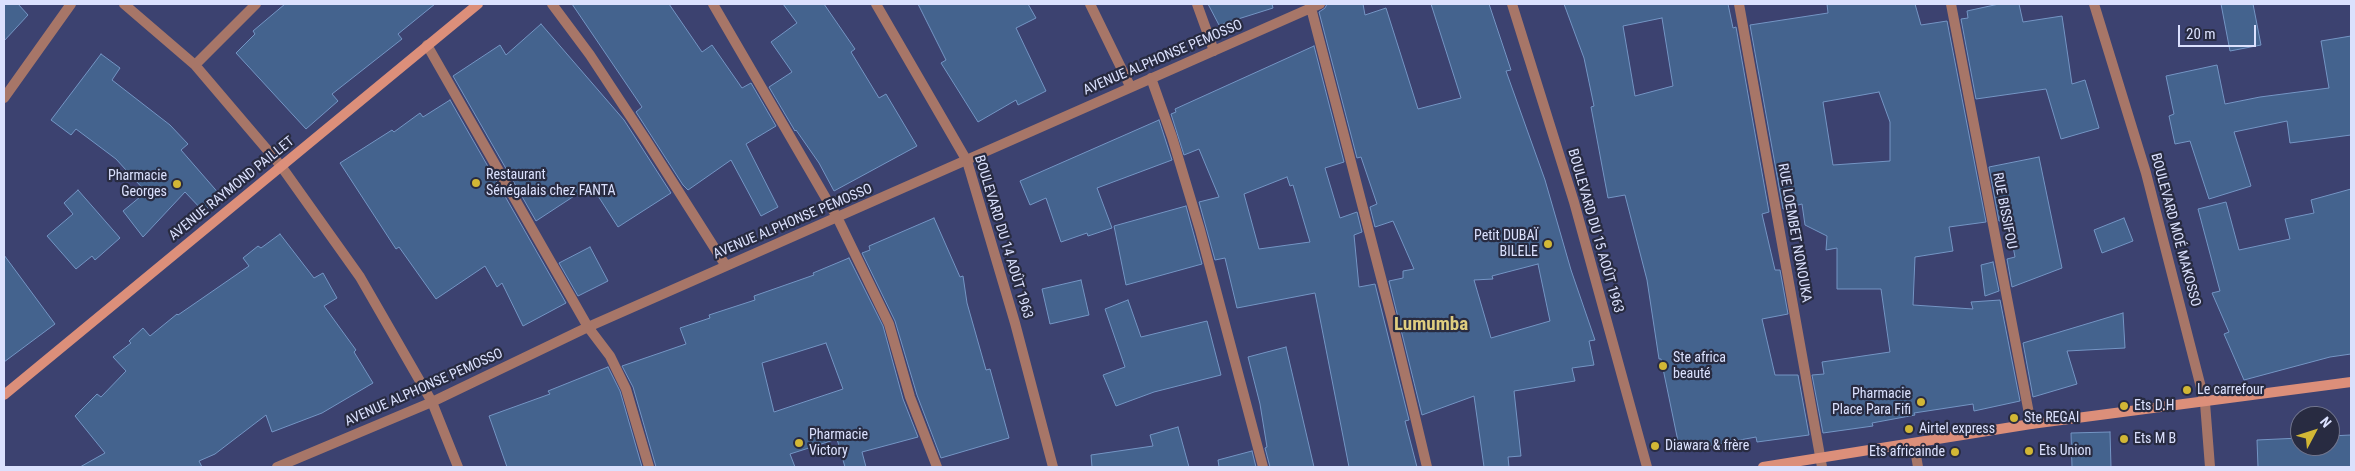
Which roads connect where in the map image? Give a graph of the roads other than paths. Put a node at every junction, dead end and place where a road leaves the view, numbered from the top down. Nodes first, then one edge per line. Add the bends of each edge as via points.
1 (71, 4) edge
2 (124, 4) edge
3 (256, 4) edge
4 (478, 4) edge
5 (552, 4) edge
6 (713, 4) edge
7 (876, 4) edge
8 (1090, 4) edge
9 (1197, 4) edge
10 (1512, 4) edge
11 (1739, 4) edge
12 (1951, 4) edge
13 (2094, 4) edge
14 (1314, 5) edge
15 (427, 45) junction
16 (1214, 51) junction
17 (194, 65) junction
18 (1151, 78) junction
19 (1130, 86) junction
20 (4, 98) edge
21 (967, 160) junction
22 (281, 166) junction
23 (838, 218) junction
24 (726, 266) junction
25 (588, 327) junction
26 (2351, 382) edge
27 (4, 395) edge
28 (432, 402) junction
29 (2206, 403) junction
30 (2031, 424) junction
31 (1914, 444) junction
32 (1822, 463) edge
33 (278, 467) edge
34 (458, 467) edge
35 (649, 467) edge
36 (937, 467) edge
37 (1053, 467) edge
38 (1263, 467) edge
39 (1427, 467) edge
40 (1647, 467) edge
41 (1763, 467) edge
42 (1918, 467) edge
43 (2210, 467) edge

1 - 20 street
2 - 17 street
3 - 17 street
4 - 15 main road, AVENUE RAYMOND PAILLET
5 - 24 street via 590,55
6 - 23 street
7 - 21 street, BOULEVARD DU 14 AOÛT 1963
8 - 19 street
9 - 16 street
10 - 40 street, BOULEVARD DU 15 AOÛT 1963 via 1574,202
11 - 32 street, RUE LOEMBET NONOUKA
12 - 30 street, RUE BISSIFOU
13 - 29 street, BOULEVARD MOÉ MAKOSSO via 2146,173
14 - 16 street, AVENUE ALPHONSE PEMOSSO
14 - 39 street
15 - 22 main road, AVENUE RAYMOND PAILLET
15 - 25 street
16 - 18 street, AVENUE ALPHONSE PEMOSSO
17 - 22 street
18 - 19 street, AVENUE ALPHONSE PEMOSSO
18 - 38 street via 1200,230
19 - 21 street, AVENUE ALPHONSE PEMOSSO
21 - 23 street, AVENUE ALPHONSE PEMOSSO
21 - 37 street, BOULEVARD DU 14 AOÛT 1963
22 - 27 main road, AVENUE RAYMOND PAILLET
22 - 28 street via 360,277
23 - 24 street, AVENUE ALPHONSE PEMOSSO
23 - 36 street via 889,324 910,397
24 - 25 street, AVENUE ALPHONSE PEMOSSO
25 - 28 street, AVENUE ALPHONSE PEMOSSO
25 - 35 street via 610,356 626,389
26 - 29 main road
28 - 33 street, AVENUE ALPHONSE PEMOSSO
28 - 34 street
29 - 30 main road
29 - 43 street, BOULEVARD MOÉ MAKOSSO
30 - 31 main road
31 - 32 main road
31 - 42 street
32 - 41 main road

